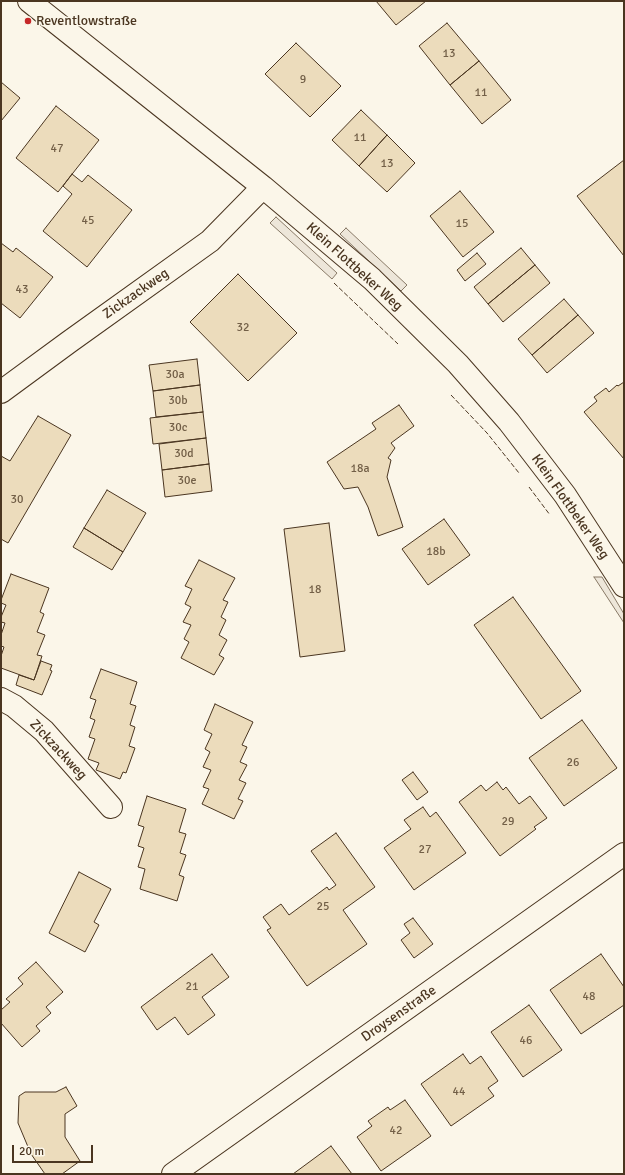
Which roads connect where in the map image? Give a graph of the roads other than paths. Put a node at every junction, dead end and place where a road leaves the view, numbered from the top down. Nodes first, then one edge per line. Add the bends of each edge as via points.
1 (28, 1) edge
2 (262, 187) junction
3 (1, 392) edge
4 (624, 586) edge
5 (1, 699) edge
6 (111, 807) dead end
7 (624, 854) edge
8 (173, 1174) edge

1 - 2 street, Klein Flottbeker Weg
2 - 3 street, Zickzackweg via 210,241
2 - 4 street, Klein Flottbeker Weg via 372,280 458,364 509,422 565,495
5 - 6 street, Zickzackweg via 14,706 44,731
7 - 8 street, Droysenstraße

